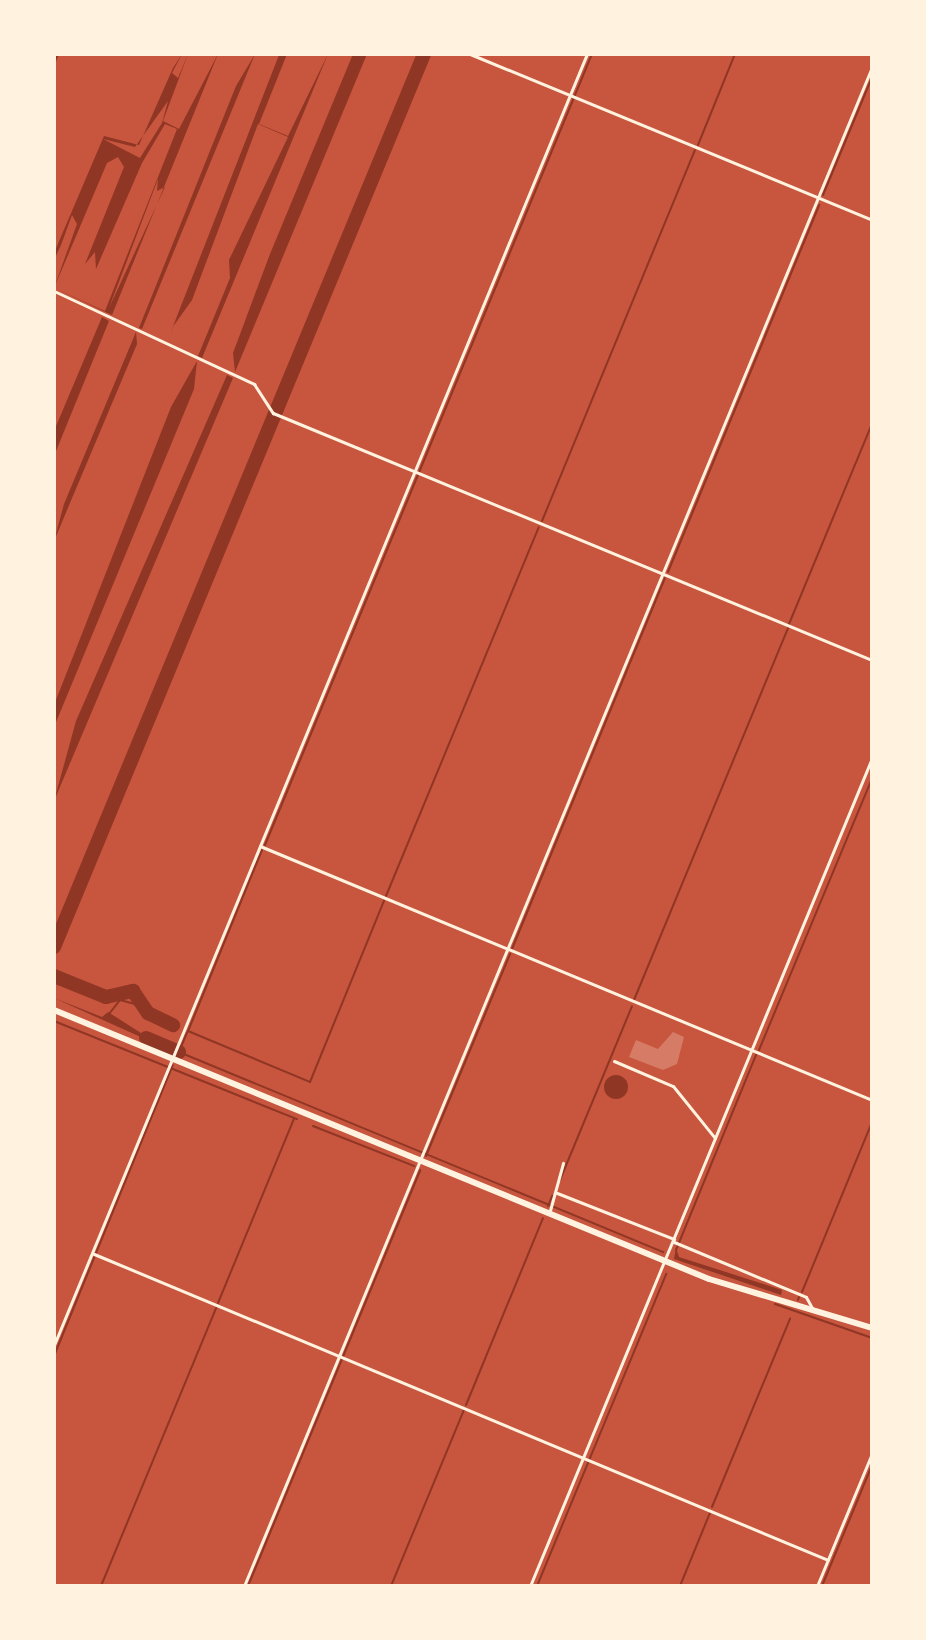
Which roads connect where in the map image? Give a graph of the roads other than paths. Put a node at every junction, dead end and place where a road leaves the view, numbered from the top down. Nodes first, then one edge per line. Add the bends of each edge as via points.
1 (470, 54) edge
2 (587, 54) edge
3 (872, 67) edge
4 (572, 96) junction
5 (817, 198) junction
6 (872, 220) edge
7 (54, 291) edge
8 (418, 472) junction
9 (663, 574) junction
10 (872, 660) edge
11 (872, 758) edge
12 (260, 846) junction
13 (507, 950) junction
14 (54, 1010) edge
15 (751, 1051) junction
16 (171, 1059) junction
17 (614, 1061) dead end
18 (872, 1100) edge
19 (715, 1138) junction
20 (421, 1155) junction
21 (563, 1163) dead end
22 (557, 1193) junction
23 (552, 1208) junction
24 (673, 1240) junction
25 (95, 1255) junction
26 (664, 1262) junction
27 (812, 1308) junction
28 (872, 1328) edge
29 (54, 1345) edge
30 (341, 1357) junction
31 (872, 1453) edge
32 (587, 1460) junction
33 (828, 1560) junction
34 (244, 1586) edge
35 (530, 1586) edge
36 (817, 1586) edge

1 - 4 street
2 - 4 street
3 - 5 street
4 - 5 street
4 - 8 street
5 - 6 street
5 - 9 street
7 - 8 street via 254,384 276,414
8 - 9 street
8 - 12 street
9 - 10 street
9 - 13 street
11 - 15 street
12 - 13 street
12 - 16 street
13 - 15 street
13 - 20 street
14 - 16 main road
15 - 18 street
15 - 19 street
16 - 20 main road
16 - 25 street
17 - 19 street via 673,1086
19 - 24 street
20 - 23 main road
20 - 30 street
21 - 22 street
22 - 23 street
22 - 24 street
23 - 26 main road
24 - 26 street
24 - 27 street via 806,1297
25 - 29 street
25 - 30 street
26 - 27 main road
26 - 32 street
27 - 28 main road
30 - 32 street
30 - 34 street
31 - 33 street
32 - 33 street
32 - 35 street
33 - 36 street

